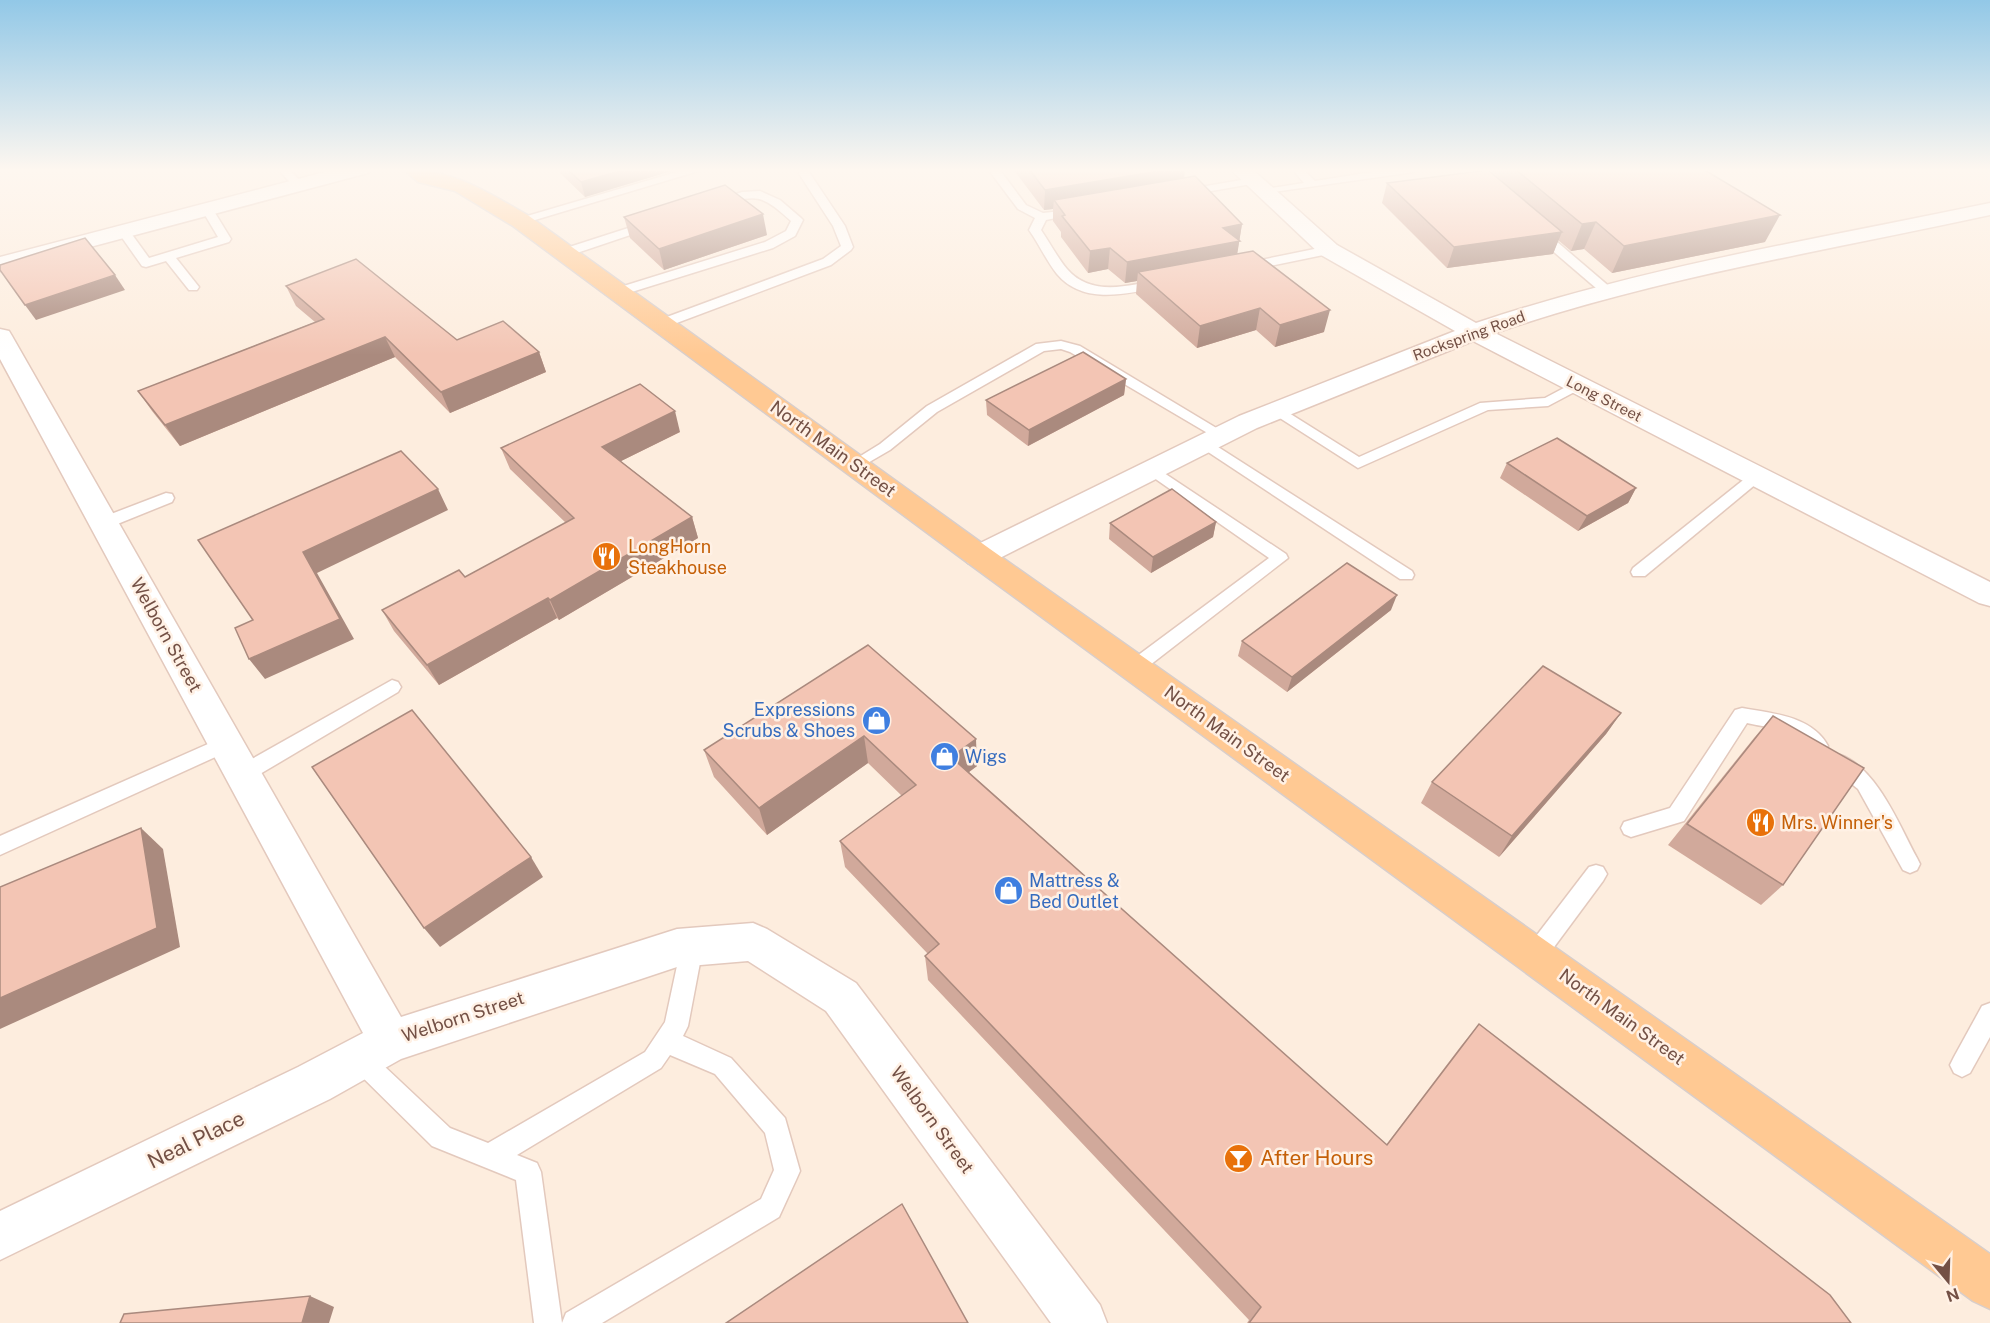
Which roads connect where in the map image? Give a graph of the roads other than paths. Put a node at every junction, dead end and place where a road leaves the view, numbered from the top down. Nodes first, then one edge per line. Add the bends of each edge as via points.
1 (129, 231) edge
2 (220, 231) edge
3 (534, 231) edge
4 (631, 231) edge
5 (792, 231) edge
6 (841, 231) edge
7 (1035, 231) edge
8 (1308, 231) edge
9 (1536, 231) edge
10 (1888, 231) edge
11 (124, 232) junction
12 (1329, 250) junction
13 (564, 253) junction
14 (168, 256) junction
15 (0, 264) edge
16 (1236, 268) edge
17 (1169, 281) edge
18 (193, 287) dead end
19 (1607, 291) junction
20 (618, 292) junction
21 (661, 324) junction
22 (1474, 332) junction
23 (0, 336) edge
24 (1577, 385) junction
25 (1276, 411) junction
26 (1213, 439) junction
27 (854, 465) junction
28 (1152, 470) junction
29 (1757, 476) junction
30 (166, 498) dead end
31 (104, 524) junction
32 (979, 556) junction
33 (1639, 572) dead end
34 (1406, 575) dead end
35 (1990, 595) edge
36 (1135, 667) junction
37 (392, 687) dead end
38 (226, 744) junction
39 (243, 774) junction
40 (1631, 828) dead end
41 (0, 846) edge
42 (1910, 864) dead end
43 (1596, 874) dead end
44 (693, 946) junction
45 (1535, 955) junction
46 (1990, 1014) edge
47 (666, 1041) junction
48 (375, 1049) junction
49 (1962, 1065) dead end
50 (489, 1157) junction
51 (0, 1236) edge
52 (1990, 1284) edge
53 (548, 1323) edge
54 (576, 1323) edge
55 (1082, 1323) edge

1 - 11 street
2 - 14 lane via 225,239
3 - 13 main road, North Main Street
4 - 13 lane
5 - 20 lane via 769,245
6 - 21 lane via 847,247 827,262
7 - 17 lane via 1066,276 1087,289 1113,292
8 - 12 street, Long Street
9 - 19 lane
10 - 19 street, Rockspring Road
11 - 14 lane via 146,263
11 - 15 street
12 - 16 lane
12 - 22 street, Long Street
13 - 20 main road, North Main Street
14 - 18 lane
19 - 22 street, Rockspring Road
20 - 21 main road, North Main Street
21 - 27 main road, North Main Street
22 - 24 street, Long Street
22 - 25 street, Rockspring Road
23 - 31 street, Welborn Street
24 - 25 lane via 1548,402 1485,406 1358,463
24 - 29 street, Long Street
25 - 26 street, Rockspring Road
26 - 27 lane via 1075,349 1061,345 1041,347 932,409 885,447
26 - 28 street, Rockspring Road
26 - 34 lane
27 - 32 main road, North Main Street
28 - 32 street, Rockspring Road
28 - 36 lane via 1280,558
29 - 33 lane
29 - 35 street, Long Street
30 - 31 lane
31 - 38 street, Welborn Street
32 - 36 main road, North Main Street
36 - 45 main road, North Main Street
37 - 39 lane
38 - 39 street, Welborn Street
38 - 41 lane
39 - 48 street, Welborn Street
40 - 42 lane via 1677,815 1742,715 1792,725 1865,783
43 - 45 lane
44 - 47 lane via 676,1026
44 - 48 street, Welborn Street via 666,951
44 - 55 street, Welborn Street via 753,942 841,997
45 - 52 main road, North Main Street
46 - 49 lane
47 - 50 lane via 653,1060
47 - 54 lane via 723,1066 776,1127 787,1171 770,1208
48 - 50 lane via 441,1137
48 - 51 street, Neal Place via 314,1083
50 - 53 lane via 528,1172

